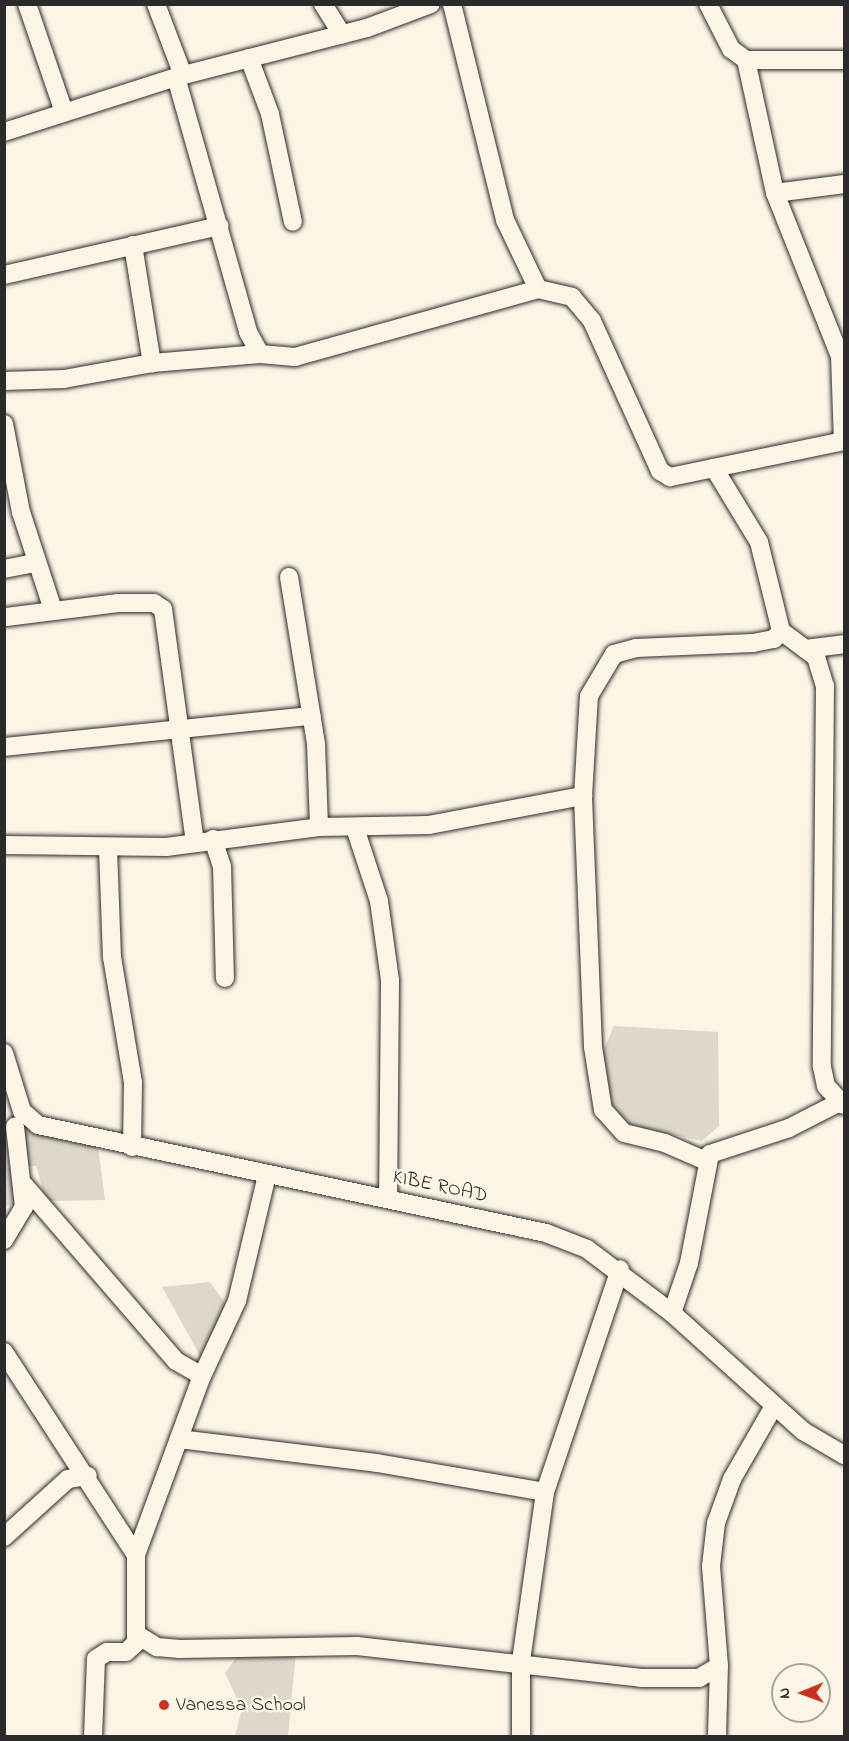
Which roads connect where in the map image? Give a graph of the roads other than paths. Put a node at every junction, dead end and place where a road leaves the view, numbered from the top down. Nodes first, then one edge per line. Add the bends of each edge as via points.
1 (27, 4) edge
2 (156, 4) edge
3 (431, 4) edge
4 (452, 4) edge
5 (708, 4) edge
6 (324, 6) edge
7 (342, 34) junction
8 (314, 40) junction
9 (249, 58) junction
10 (746, 60) junction
11 (844, 60) edge
12 (179, 76) junction
13 (64, 112) junction
14 (4, 132) edge
15 (844, 184) edge
16 (774, 193) junction
17 (293, 222) dead end
18 (219, 226) junction
19 (133, 245) junction
20 (4, 275) edge
21 (538, 289) junction
22 (260, 354) junction
23 (152, 363) junction
24 (4, 381) edge
25 (4, 424) edge
26 (844, 441) edge
27 (714, 468) junction
28 (36, 563) junction
29 (4, 569) edge
30 (289, 578) dead end
31 (52, 610) junction
32 (6, 617) edge
33 (781, 631) junction
34 (844, 644) edge
35 (805, 649) junction
36 (311, 716) junction
37 (180, 731) junction
38 (4, 747) edge
39 (583, 796) junction
40 (319, 827) junction
41 (355, 828) junction
42 (212, 840) junction
43 (4, 844) edge
44 (108, 849) junction
45 (225, 978) dead end
46 (4, 1053) edge
47 (841, 1104) edge
48 (16, 1127) edge
49 (132, 1147) junction
50 (706, 1161) junction
51 (267, 1174) junction
52 (24, 1185) junction
53 (388, 1199) junction
54 (4, 1240) edge
55 (620, 1269) junction
56 (672, 1313) junction
57 (4, 1352) edge
58 (202, 1376) junction
59 (774, 1406) junction
60 (189, 1410) junction
61 (204, 1438) junction
62 (179, 1439) junction
63 (844, 1455) edge
64 (88, 1476) junction
65 (545, 1492) junction
66 (119, 1528) junction
67 (145, 1528) junction
68 (4, 1538) edge
69 (136, 1555) junction
70 (136, 1635) junction
71 (520, 1661) junction
72 (719, 1666) junction
73 (699, 1678) junction
74 (718, 1694) junction
75 (93, 1737) edge
76 (521, 1737) edge
77 (717, 1737) edge

1 - 13 street
2 - 12 street
3 - 7 street
4 - 21 street via 498,201
5 - 10 street via 724,39
6 - 7 street
6 - 8 street
7 - 8 street
8 - 9 street
9 - 12 street
9 - 17 street via 270,114
10 - 11 street
10 - 16 street
12 - 13 street
12 - 18 street
13 - 14 street
15 - 16 street
16 - 26 street via 840,356
18 - 19 street
18 - 22 street via 248,332
19 - 20 street
19 - 23 street
21 - 22 street via 295,357
21 - 27 street via 572,297 592,321 660,471 670,477
22 - 23 street
23 - 24 street via 64,379
25 - 28 street
26 - 27 street
27 - 33 street via 759,542
28 - 29 street
28 - 31 street
30 - 36 street
31 - 32 street
31 - 37 street via 139,603 163,609
33 - 35 street
33 - 39 street via 774,639 753,643 636,648 614,654 589,696
34 - 35 street
35 - 47 street via 821,668 825,686 822,1067
36 - 37 street
36 - 40 street
37 - 38 street
37 - 42 street
39 - 41 street via 466,820
39 - 50 street via 593,1047 603,1110 624,1133 665,1143
40 - 41 street
40 - 42 street
41 - 53 street via 379,901 390,980
42 - 44 street
42 - 45 street via 222,866
43 - 44 street
44 - 49 street via 112,957 132,1075
46 - 48 street via 22,1111
47 - 50 street via 789,1128 717,1149
48 - 49 street, KIBE ROAD
48 - 52 street
49 - 51 street, KIBE ROAD
50 - 56 street via 689,1263
51 - 53 street, KIBE ROAD
51 - 58 street via 237,1300
52 - 54 street via 24,1207
52 - 58 street via 176,1361
53 - 55 street, KIBE ROAD via 546,1233
55 - 56 street, KIBE ROAD
55 - 65 street
56 - 59 street, KIBE ROAD
57 - 64 street
58 - 60 street
59 - 63 street, KIBE ROAD
59 - 72 street via 732,1479 716,1523 711,1566
60 - 61 street
60 - 62 street
61 - 62 street
61 - 65 street
62 - 67 street
64 - 66 street
64 - 68 street via 68,1479
65 - 71 street
66 - 67 street
66 - 69 street
67 - 69 street
69 - 70 street
70 - 71 street via 157,1647 180,1649 313,1644
70 - 75 street via 131,1650 96,1659
71 - 73 street via 632,1677
71 - 76 street
72 - 73 street
72 - 74 street
73 - 74 street
74 - 77 street

